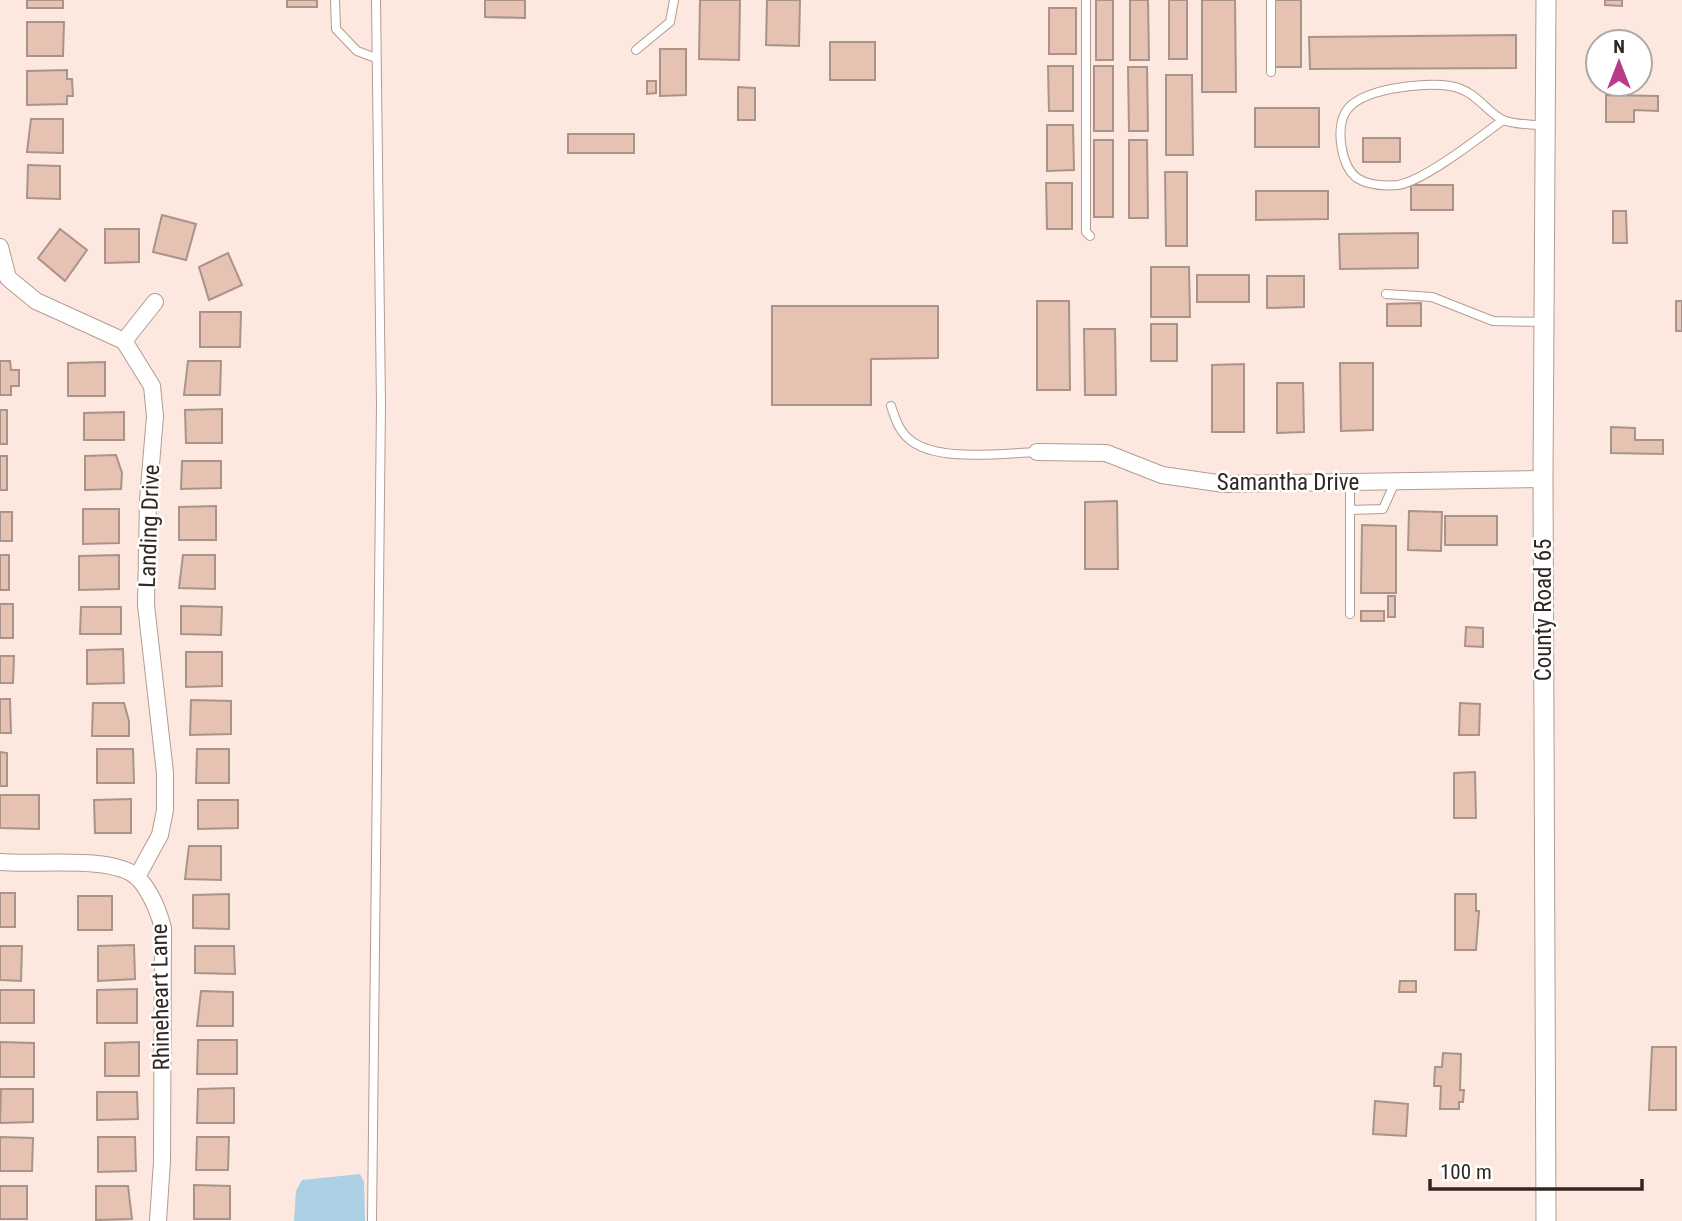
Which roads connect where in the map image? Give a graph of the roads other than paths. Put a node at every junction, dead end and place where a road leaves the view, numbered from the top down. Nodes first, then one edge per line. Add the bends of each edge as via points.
1 (335, 0) edge
2 (376, 0) edge
3 (674, 0) edge
4 (1086, 0) edge
5 (1271, 0) edge
6 (1546, 0) edge
7 (636, 50) dead end
8 (376, 58) junction
9 (1271, 72) dead end
10 (1503, 120) junction
11 (1545, 126) junction
12 (1090, 236) dead end
13 (0, 247) edge
14 (4, 280) edge
15 (1386, 294) dead end
16 (155, 302) dead end
17 (1544, 322) junction
18 (124, 341) junction
19 (891, 406) dead end
20 (1037, 452) joint
21 (1543, 479) junction
22 (1349, 482) junction
23 (1395, 482) junction
24 (1349, 510) junction
25 (1349, 614) dead end
26 (0, 862) edge
27 (137, 877) junction
28 (158, 1221) edge
29 (372, 1221) edge
30 (1546, 1221) edge

1 - 8 lane via 336,29 357,51
2 - 8 lane
3 - 7 lane via 670,22
4 - 12 lane via 1086,232
5 - 9 lane
6 - 11 street, County Road 65
8 - 29 lane via 381,405
10 - 10 lane via 1481,99 1451,86 1397,87 1367,96 1346,111 1339,132 1355,177 1375,185 1401,184 1454,157
10 - 11 lane
11 - 17 street, County Road 65
13 - 14 street
14 - 18 street via 36,301
15 - 17 lane via 1432,298 1493,321
16 - 18 street
17 - 21 street, County Road 65
18 - 27 street, Landing Drive via 152,386 155,416 146,605 165,773 160,835
19 - 20 lane via 910,440 928,448 976,454
20 - 22 street, Samantha Drive via 1106,453 1162,475 1224,484
21 - 23 street, Samantha Drive
21 - 30 street, County Road 65
22 - 23 street, Samantha Drive
22 - 24 lane
23 - 24 lane via 1382,509
24 - 25 lane
26 - 27 street via 102,864
27 - 28 street, Rhineheart Lane via 155,901 163,928

